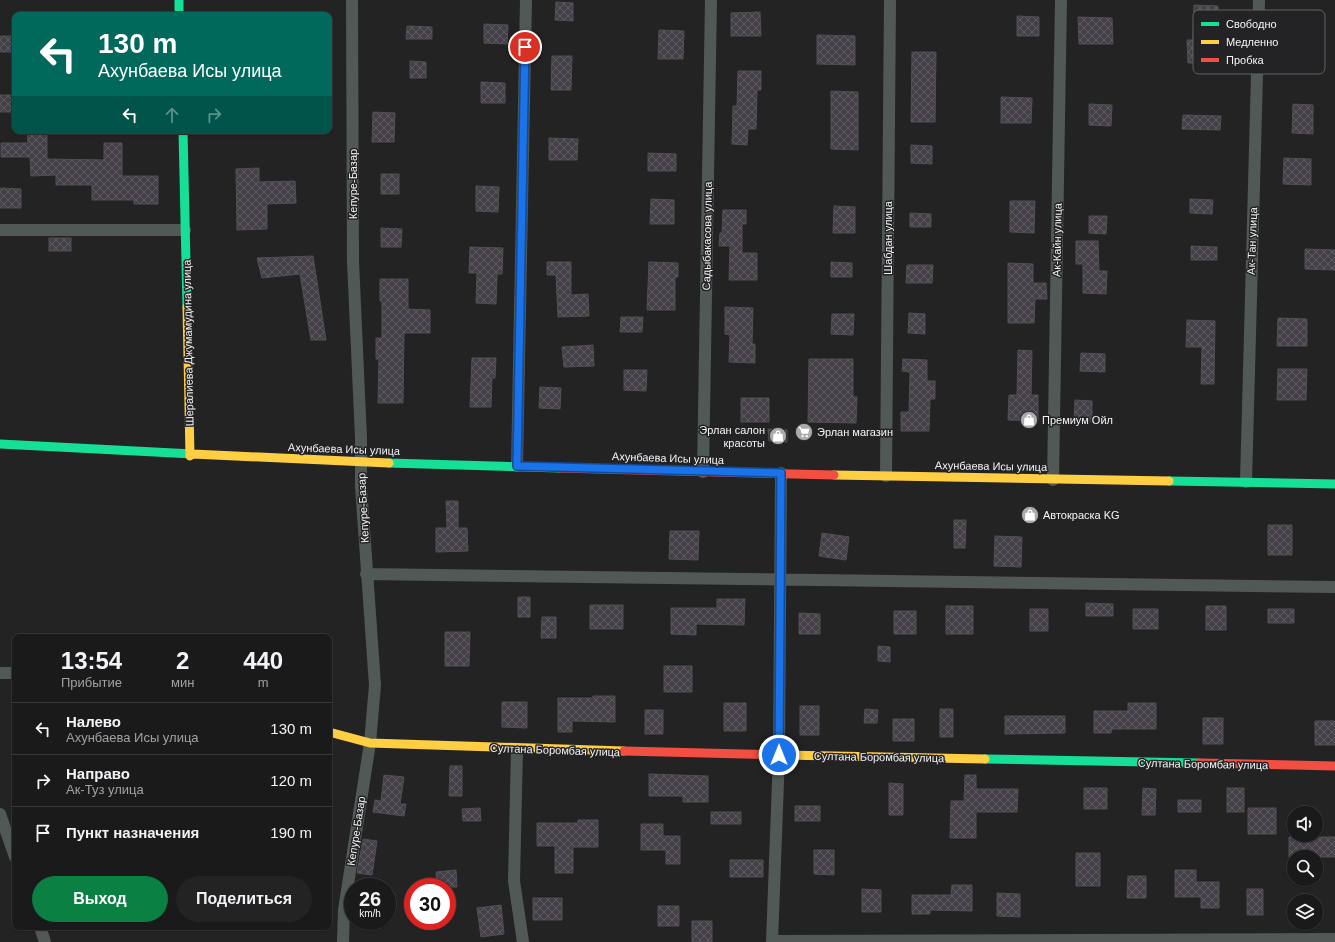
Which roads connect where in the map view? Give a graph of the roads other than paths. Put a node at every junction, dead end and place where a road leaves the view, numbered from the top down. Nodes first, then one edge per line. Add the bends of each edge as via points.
1 (179, 0) edge
2 (352, 0) edge
3 (526, 0) edge
4 (711, 0) edge
5 (890, 0) edge
6 (1061, 0) edge
7 (1258, 0) edge
8 (1258, 10) edge
9 (179, 12) edge
10 (1256, 74) edge
11 (182, 134) edge
12 (0, 230) edge
13 (185, 230) junction
14 (0, 444) edge
15 (190, 456) junction
16 (361, 462) junction
17 (517, 466) junction
18 (703, 472) junction
19 (781, 473) junction
20 (886, 476) junction
21 (1053, 480) junction
22 (1246, 482) junction
23 (1335, 484) edge
24 (366, 574) junction
25 (781, 580) junction
26 (1335, 587) edge
27 (0, 673) edge
28 (12, 673) edge
29 (332, 733) edge
30 (370, 743) junction
31 (517, 750) junction
32 (779, 755) junction
33 (1335, 766) edge
34 (0, 814) edge
35 (12, 848) edge
36 (41, 930) edge
37 (1335, 939) edge
38 (45, 942) edge
39 (342, 942) edge
40 (523, 942) edge
41 (772, 942) edge

1 - 9 street
2 - 16 street, Кепуре-Базар via 353,261
3 - 17 street
4 - 18 street, Садыбакасова улица
5 - 20 street, Шабдан улица
6 - 21 street, Ак-Кайн улица
7 - 8 street, Ак-Тан улица
10 - 22 street, Ак-Тан улица
11 - 13 street, Шералиева Джумамудина улица
12 - 13 street
13 - 15 street, Шералиева Джумамудина улица
14 - 15 street, Ахунбаева Исы улица
15 - 16 street, Ахунбаева Исы улица
16 - 17 street, Ахунбаева Исы улица
16 - 24 street, Кепуре-Базар
17 - 18 street, Ахунбаева Исы улица
18 - 19 street, Ахунбаева Исы улица
19 - 20 street, Ахунбаева Исы улица
19 - 25 street
20 - 21 street, Ахунбаева Исы улица
21 - 22 street, Ахунбаева Исы улица
22 - 23 street, Ахунбаева Исы улица
24 - 25 street
24 - 30 street, Кепуре-Базар via 374,685
25 - 26 street
25 - 32 street
27 - 28 street
29 - 30 street, Султана Боромбая улица
30 - 31 street, Султана Боромбая улица
30 - 39 street, Кепуре-Базар via 344,910
31 - 32 street, Султана Боромбая улица
31 - 40 street via 514,881
32 - 33 street, Султана Боромбая улица
32 - 41 street
34 - 35 street
36 - 38 street
37 - 41 street

